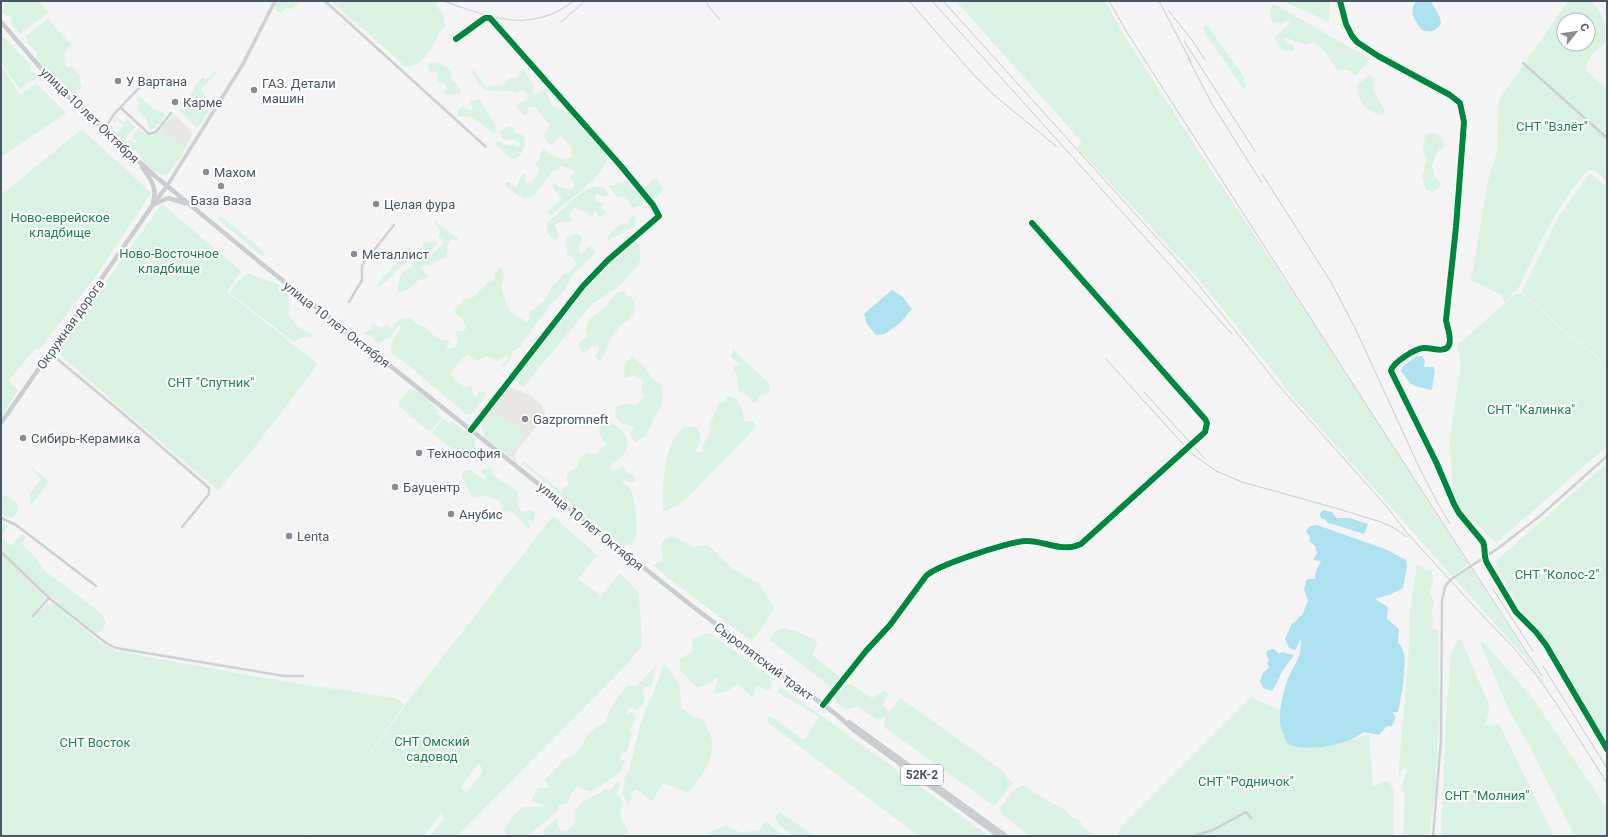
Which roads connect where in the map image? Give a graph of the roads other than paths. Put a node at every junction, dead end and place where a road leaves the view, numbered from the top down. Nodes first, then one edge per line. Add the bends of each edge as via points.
1 (275, 1) edge
2 (325, 1) edge
3 (1340, 1) edge
4 (1, 22) edge
5 (456, 39) dead end
6 (1523, 63) dead end
7 (140, 87) dead end
8 (121, 108) junction
9 (171, 113) dead end
10 (104, 130) junction
11 (1607, 138) edge
12 (486, 147) dead end
13 (138, 161) junction
14 (167, 186) junction
15 (152, 206) junction
16 (192, 206) junction
17 (1032, 223) dead end
18 (394, 225) dead end
19 (349, 302) dead end
20 (50, 353) junction
21 (1, 423) edge
22 (471, 430) junction
23 (1607, 456) edge
24 (1, 518) edge
25 (182, 527) dead end
26 (1, 552) edge
27 (1484, 557) junction
28 (96, 586) dead end
29 (49, 598) junction
30 (692, 606) joint
31 (33, 616) dead end
32 (302, 676) dead end
33 (823, 705) junction
34 (837, 715) junction
35 (1607, 749) edge
36 (1251, 818) dead end
37 (999, 836) edge
38 (1006, 836) edge
39 (1194, 836) edge
40 (1433, 836) edge

1 - 14 street via 243,64
2 - 12 street
3 - 27 street via 1346,24 1357,42 1450,94 1462,109 1462,154 1446,320 1450,342 1443,350 1416,350 1394,365 1392,371 1456,509 1483,542
4 - 10 main road, улица 10 лет Октября via 46,74
5 - 22 street via 485,18 490,18 620,166 659,216 608,260 583,286
6 - 11 street
7 - 8 street
8 - 9 street via 149,134 156,132
8 - 10 street
10 - 13 main road, улица 10 лет Октября
13 - 14 main road, улица 10 лет Октября
13 - 15 main road via 153,184 155,194
14 - 15 main road, Окружная дорога
14 - 16 main road, улица 10 лет Октября
15 - 16 main road via 168,198
15 - 20 main road, Окружная дорога
16 - 22 main road, улица 10 лет Октября
17 - 33 street via 1205,419 1206,432 1081,544 1068,548 1019,541 932,571
18 - 19 street via 362,265 362,280
20 - 21 main road, Окружная дорога
20 - 25 street via 209,488 209,494
22 - 30 main road, улица 10 лет Октября
23 - 27 street via 1540,516
24 - 28 street via 16,525
26 - 29 street
27 - 35 street via 1516,612 1546,645
27 - 40 street via 1450,580 1443,591 1441,740
29 - 31 street
29 - 32 street via 101,641 116,648 284,676
30 - 33 main road, Сыропятский тракт / 52К-2
33 - 34 main road, Сыропятский тракт / 52К-2
34 - 37 main road, Сыропятский тракт / 52К-2 via 855,731
34 - 38 main road, Сыропятский тракт / 52К-2
36 - 39 street via 1246,812 1213,830

